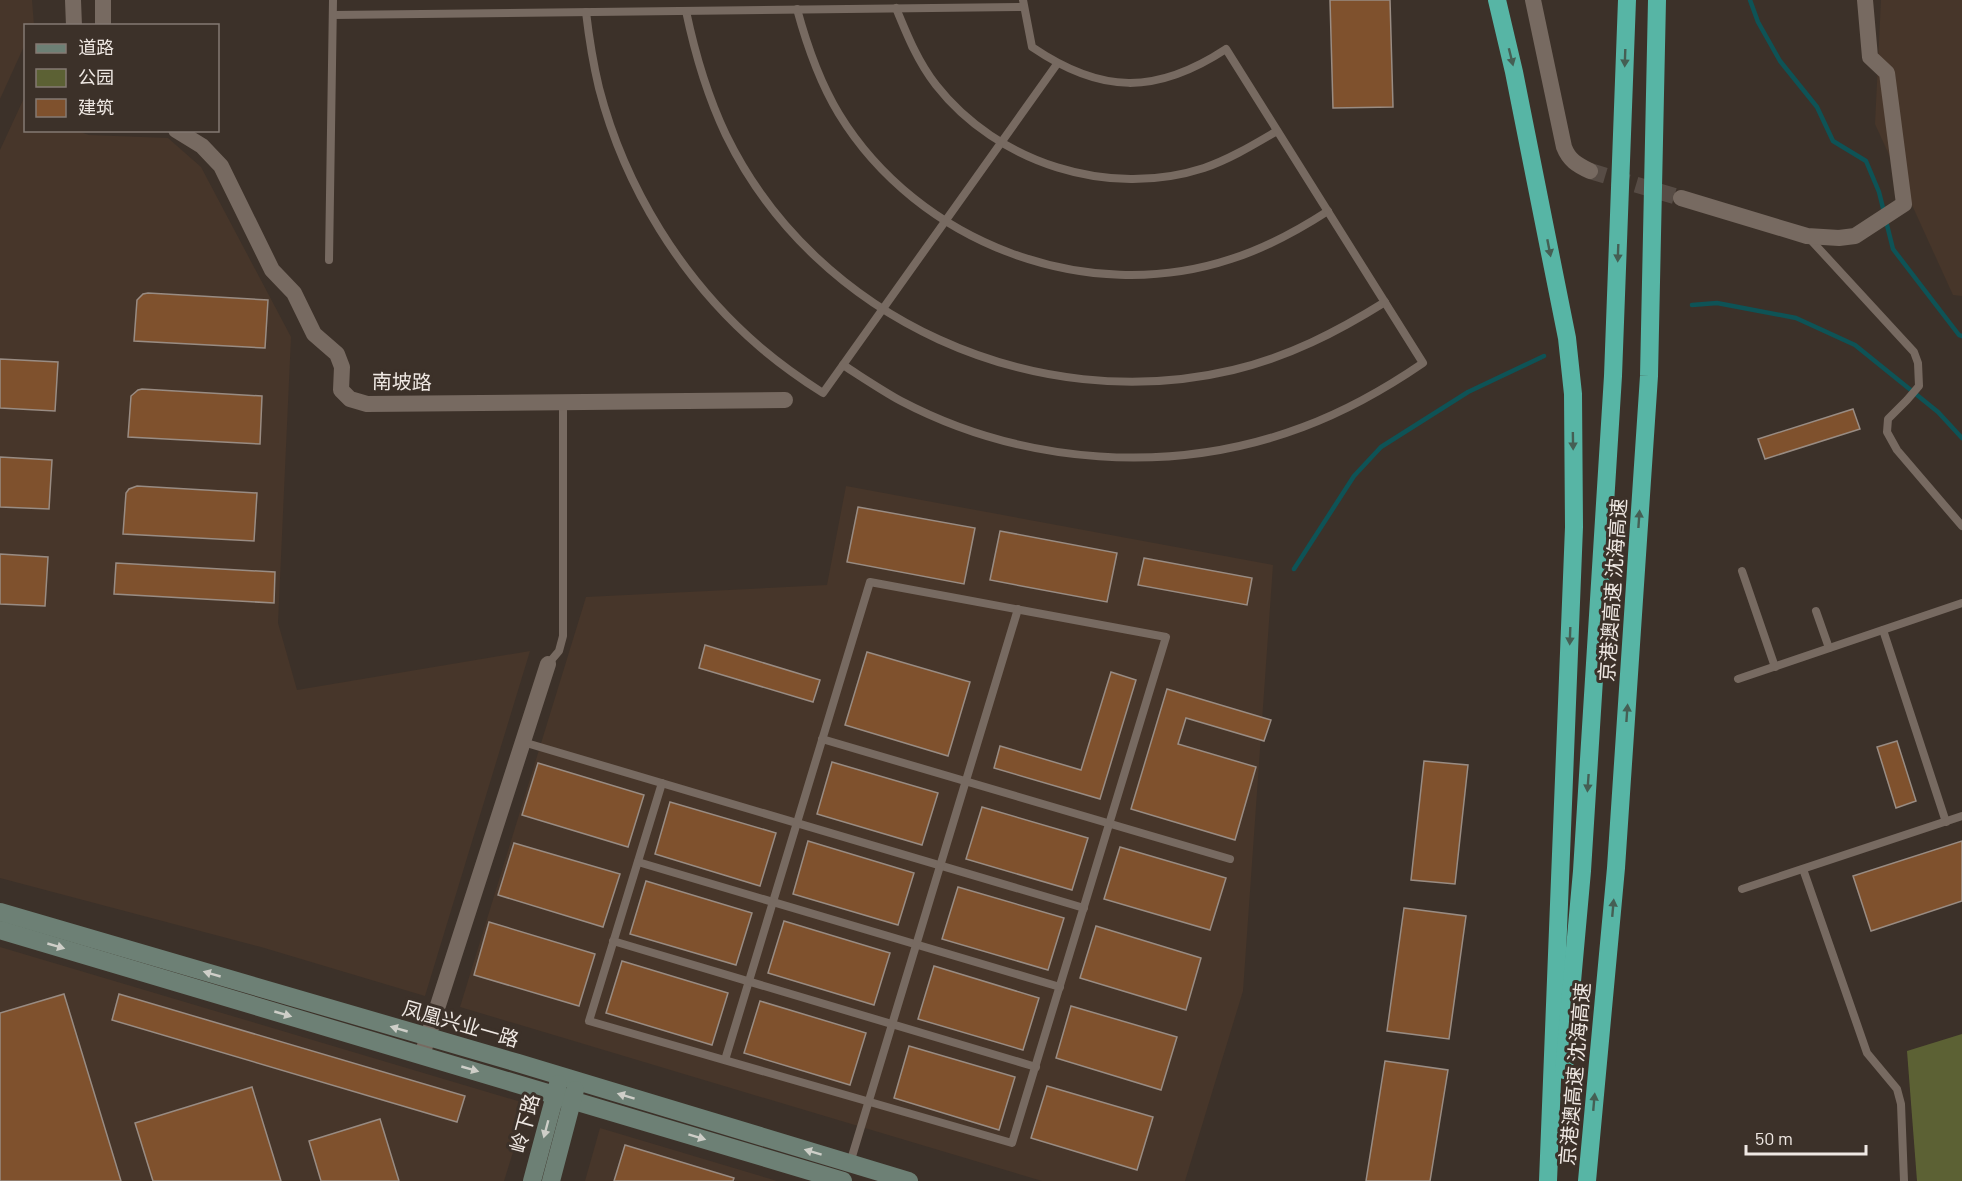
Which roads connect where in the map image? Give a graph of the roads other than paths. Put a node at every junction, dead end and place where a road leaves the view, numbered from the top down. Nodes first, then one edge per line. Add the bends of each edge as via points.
1 (73, 0) edge
2 (103, 0) edge
3 (333, 0) edge
4 (1497, 0) edge
5 (1533, 0) edge
6 (1627, 0) edge
7 (1657, 0) edge
8 (1865, 0) edge
9 (1023, 3) edge
10 (896, 8) junction
11 (797, 9) junction
12 (686, 11) junction
13 (586, 12) junction
14 (333, 15) junction
15 (74, 24) edge
16 (103, 24) edge
17 (1057, 64) junction
18 (1277, 131) junction
19 (179, 132) edge
20 (1001, 143) junction
21 (1590, 171) tunnel mouth
22 (1681, 198) tunnel mouth
23 (1328, 212) junction
24 (945, 221) junction
25 (1807, 236) junction
26 (328, 260) dead end
27 (1385, 302) junction
28 (882, 310) junction
29 (843, 365) junction
30 (785, 400) dead end
31 (563, 402) junction
32 (1962, 526) edge
33 (1742, 571) dead end
34 (1962, 603) edge
35 (1018, 609) junction
36 (1816, 611) dead end
37 (1883, 630) junction
38 (1829, 648) junction
39 (548, 664) joint
40 (1775, 667) junction
41 (1738, 679) dead end
42 (822, 739) junction
43 (523, 742) junction
44 (966, 781) junction
45 (662, 783) junction
46 (1962, 816) edge
47 (1946, 822) junction
48 (796, 823) junction
49 (1110, 823) junction
50 (1230, 859) dead end
51 (638, 862) junction
52 (940, 865) junction
53 (1803, 869) junction
54 (1742, 888) dead end
55 (772, 902) junction
56 (1084, 908) junction
57 (0, 912) edge
58 (0, 930) edge
59 (614, 941) junction
60 (916, 945) junction
61 (748, 982) junction
62 (1060, 987) junction
63 (892, 1024) junction
64 (428, 1037) junction
65 (423, 1055) junction
66 (724, 1060) junction
67 (1035, 1067) junction
68 (560, 1076) junction
69 (578, 1081) junction
70 (564, 1097) junction
71 (868, 1101) junction
72 (1592, 1132) junction
73 (850, 1163) junction
74 (532, 1181) edge
75 (551, 1181) edge
76 (843, 1181) edge
77 (909, 1181) edge
78 (1548, 1181) edge
79 (1554, 1181) edge
80 (1587, 1181) edge
81 (1593, 1181) edge
82 (1904, 1181) edge

1 - 15 street
2 - 16 street
3 - 14 lane
4 -> 78 highway via 1567,338 1572,394 1574,527
5 - 21 street via 1564,147 1568,157
6 -> 79 highway, 京港澳高速 沈海高速 via 1613,376 1582,871
72 -> 7 highway, 京港澳高速 沈海高速 via 1616,868 1649,376
8 - 25 street via 1870,57 1887,73 1904,204 1855,236
9 - 10 lane
9 - 17 lane via 1032,47
10 - 11 lane
10 - 20 lane via 912,48 936,85 966,117
11 - 12 lane
11 - 24 lane via 821,81 850,130 886,174
12 - 13 lane
12 - 28 lane via 713,107 749,175 804,245
13 - 14 lane
13 - 29 lane via 599,88 624,162 640,197 681,262 731,321 822,393
14 - 26 lane
17 - 18 lane via 1084,76 1144,82 1201,65 1226,49
17 - 20 lane
18 - 20 lane via 1242,153 1203,168 1161,177 1120,179 1078,174 1038,162
18 - 23 lane
19 - 31 street, 南坡路 via 202,146 221,166 272,270 294,293 314,334 337,354 342,367 340,390 350,399 367,404
20 - 24 lane
22 - 25 street
23 - 24 lane via 1263,248 1229,260 1193,269 1128,275 1046,265 977,240
23 - 27 lane
24 - 28 lane
25 - 32 lane via 1914,352 1919,386 1888,419 1887,432 1897,450
27 - 28 lane via 1327,336 1265,361 1200,377 1134,382 1067,378 1002,364 939,341
27 - 29 lane via 1423,363 1364,399 1302,428 1202,453 1098,457 997,439 901,401
28 - 29 lane
30 - 31 street, 南坡路
31 - 39 lane via 563,636 559,651
33 - 40 lane
34 - 37 lane
35 - 42 lane via 870,582
35 - 44 lane
35 - 49 lane via 1166,637
36 - 38 lane
37 - 38 lane
37 - 47 lane
38 - 40 lane
39 - 43 street
40 - 41 lane
42 - 44 lane
42 - 48 lane
43 - 45 lane
43 - 64 street
44 - 49 lane
44 - 52 lane
45 - 48 lane
45 - 51 lane
46 - 47 lane
47 - 53 lane
48 - 52 lane
48 - 55 lane
49 - 50 lane
49 - 56 lane
51 - 55 lane
51 - 59 lane
52 - 56 lane
52 - 60 lane
53 - 54 lane
53 - 82 lane via 1867,1053 1897,1089
55 - 60 lane
55 - 61 lane
56 - 62 lane
64 -> 57 street, 凤凰兴业一路
58 -> 65 street, 凤凰兴业一路
59 - 61 lane
59 - 66 lane via 590,1021
60 - 62 lane
60 - 63 lane
61 - 63 lane
61 - 66 lane
62 - 67 lane
63 - 67 lane
63 - 71 lane
64 - 65 street
64 - 68 street, 凤凰兴业一路
65 -> 70 street, 凤凰兴业一路
66 - 71 lane
67 - 71 lane via 1012,1143
68 - 69 street, 凤凰兴业一路
68 - 70 street, 岭下路
69 - 70 street, 岭下路
73 -> 69 street, 凤凰兴业一路
70 -> 74 street, 岭下路
70 - 75 street, 岭下路
70 -> 76 street, 凤凰兴业一路
71 - 73 lane
72 - 80 highway, 京港澳高速 沈海高速
72 - 81 highway
73 - 77 street, 凤凰兴业一路

